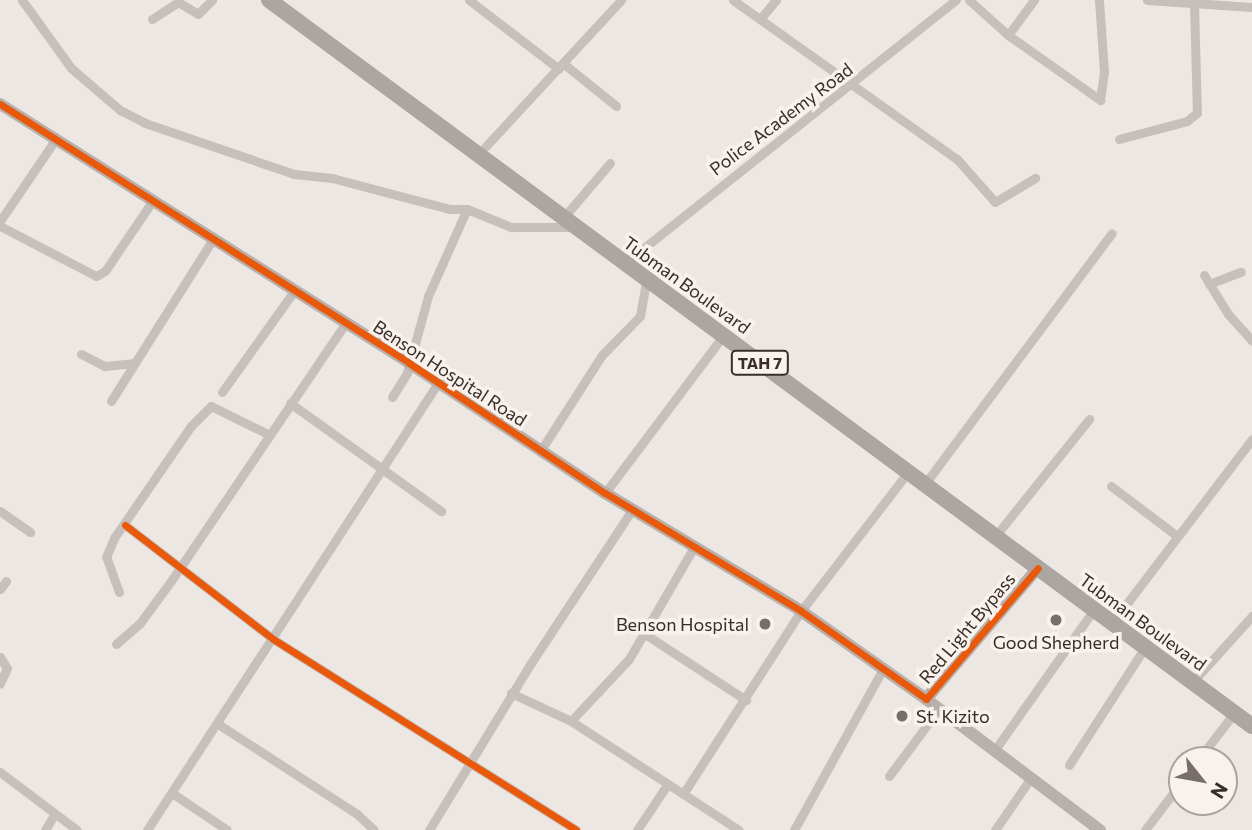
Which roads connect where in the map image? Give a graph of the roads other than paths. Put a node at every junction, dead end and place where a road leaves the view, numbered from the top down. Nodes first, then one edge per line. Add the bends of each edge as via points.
1 (22, 0) edge
2 (212, 0) edge
3 (269, 0) edge
4 (284, 0) edge
5 (469, 0) edge
6 (621, 0) edge
7 (733, 0) edge
8 (776, 0) edge
9 (956, 0) edge
10 (969, 0) edge
11 (1034, 0) edge
12 (1100, 0) edge
13 (1147, 0) edge
14 (1194, 4) junction
15 (1252, 7) edge
16 (152, 19) dead end
17 (760, 19) junction
18 (1008, 35) junction
19 (561, 67) junction
20 (850, 87) junction
21 (0, 104) edge
22 (617, 106) dead end
23 (55, 139) junction
24 (1119, 139) dead end
25 (485, 147) junction
26 (610, 163) dead end
27 (1035, 178) dead end
28 (153, 200) junction
29 (467, 209) junction
30 (569, 211) junction
31 (0, 223) edge
32 (576, 227) junction
33 (1112, 233) dead end
34 (213, 239) junction
35 (628, 260) junction
36 (1241, 272) dead end
37 (647, 278) junction
38 (294, 291) junction
39 (345, 324) junction
40 (723, 336) junction
41 (1252, 341) edge
42 (81, 354) dead end
43 (135, 363) junction
44 (409, 363) junction
45 (438, 383) junction
46 (222, 392) dead end
47 (391, 397) dead end
48 (111, 401) dead end
49 (290, 403) junction
50 (1089, 419) dead end
51 (268, 434) junction
52 (1252, 439) edge
53 (541, 450) junction
54 (381, 471) junction
55 (908, 472) junction
56 (930, 478) junction
57 (1111, 486) dead end
58 (605, 494) junction
59 (632, 510) junction
60 (0, 511) edge
61 (441, 511) dead end
62 (125, 525) junction
63 (1001, 529) junction
64 (30, 532) dead end
65 (1177, 536) junction
66 (694, 547) junction
67 (178, 566) junction
68 (1038, 568) junction
69 (119, 592) dead end
70 (1094, 609) junction
71 (801, 611) junction
72 (1118, 615) junction
73 (1252, 616) edge
74 (645, 634) junction
75 (273, 639) junction
76 (116, 644) dead end
77 (1145, 647) junction
78 (0, 657) edge
79 (883, 669) junction
80 (1198, 676) junction
81 (0, 684) edge
82 (511, 694) junction
83 (926, 699) junction
84 (746, 701) junction
85 (939, 709) junction
86 (1234, 713) junction
87 (1252, 715) edge
88 (571, 721) junction
89 (218, 724) junction
90 (1252, 726) edge
91 (1209, 746) edge
92 (994, 751) junction
93 (1069, 765) dead end
94 (470, 766) junction
95 (0, 772) edge
96 (890, 776) dead end
97 (1030, 779) junction
98 (667, 785) junction
99 (172, 793) junction
100 (683, 794) junction
101 (1168, 800) edge
102 (54, 816) junction
103 (45, 830) edge
104 (77, 830) edge
105 (147, 830) edge
106 (227, 830) edge
107 (374, 830) edge
108 (429, 830) edge
109 (576, 830) edge
110 (637, 830) edge
111 (739, 830) edge
112 (794, 830) edge
113 (995, 830) edge
114 (1100, 830) edge
115 (1145, 830) edge

1 - 29 street via 71,68 120,110 145,123 294,174 332,178 449,209
2 - 16 street via 198,14 178,2
3 - 32 highway, Tubman Boulevard / TAH 7
4 - 25 highway, Tubman Boulevard / TAH 7
5 - 19 street
6 - 19 street
7 - 17 street
8 - 17 street
9 - 20 street, Police Academy Road
10 - 18 street
11 - 18 street
12 - 18 street via 1102,99
13 - 14 street
14 - 15 street
14 - 24 street via 1197,113 1187,121
17 - 20 street
19 - 22 street
19 - 25 street
20 - 27 street via 957,159 995,202
20 - 35 street, Police Academy Road via 727,177
21 - 23 street, Benson Hospital Road
23 - 28 street, Benson Hospital Road
23 - 31 street
25 - 30 highway, Tubman Boulevard / TAH 7
26 - 30 street
28 - 31 street via 105,271 96,276
28 - 34 street, Benson Hospital Road
29 - 32 street via 526,230
29 - 44 street via 444,254
30 - 35 highway, Tubman Boulevard / TAH 7
32 - 35 highway, Tubman Boulevard / TAH 7
33 - 56 street
34 - 38 street, Benson Hospital Road
34 - 43 street
35 - 37 highway, Tubman Boulevard / TAH 7
35 - 56 highway, Tubman Boulevard / TAH 7
36 - 41 street via 1206,279
37 - 40 highway, Tubman Boulevard / TAH 7
37 - 53 street via 640,316 601,355
38 - 39 street, Benson Hospital Road
38 - 46 street
39 - 44 street, Benson Hospital Road
39 - 49 street
40 - 55 highway, Tubman Boulevard / TAH 7
40 - 58 street
42 - 43 street via 105,366
43 - 48 street
44 - 45 street, Benson Hospital Road
44 - 47 street
45 - 53 street, Benson Hospital Road
45 - 54 street
49 - 51 street
49 - 54 street
50 - 63 street
51 - 62 street via 211,406 191,426 168,465 162,466
51 - 67 street
52 - 65 street
53 - 58 street, Benson Hospital Road
54 - 61 street
54 - 75 street
55 - 68 highway, Tubman Boulevard / TAH 7
55 - 71 street
56 - 63 highway, Tubman Boulevard / TAH 7
57 - 65 street
58 - 59 street, Benson Hospital Road
59 - 66 street, Benson Hospital Road
59 - 82 street
60 - 64 street
62 - 67 street
62 - 69 street via 106,557
63 - 72 highway, Tubman Boulevard / TAH 7
65 - 72 street
66 - 71 street, Benson Hospital Road
66 - 74 street
67 - 75 street
67 - 76 street via 153,606
68 - 70 highway, Tubman Boulevard / TAH 7
68 - 83 street, Red Light Bypass
70 - 77 highway, Tubman Boulevard / TAH 7
70 - 92 street
71 - 79 street, Benson Hospital Road
71 - 84 street
72 - 80 highway, Tubman Boulevard / TAH 7
73 - 80 street
74 - 84 street
74 - 88 street via 615,676
75 - 89 street
75 - 94 street
77 - 86 highway, Tubman Boulevard / TAH 7
77 - 93 street
78 - 81 street via 7,668
79 - 83 street, Red Light Bypass
79 - 112 street
80 - 87 highway, Tubman Boulevard / TAH 7
82 - 88 street
82 - 94 street
83 - 85 street
84 - 100 street
85 - 92 street
85 - 96 street
86 - 90 highway, Tubman Boulevard / TAH 7
86 - 91 street
88 - 98 street
89 - 99 street
89 - 107 street via 357,814
92 - 97 street
94 - 108 street
94 - 109 street
95 - 102 street
97 - 113 street
97 - 114 street
98 - 100 street
98 - 110 street
99 - 105 street
99 - 106 street
100 - 111 street
101 - 115 street
102 - 103 street
102 - 104 street

